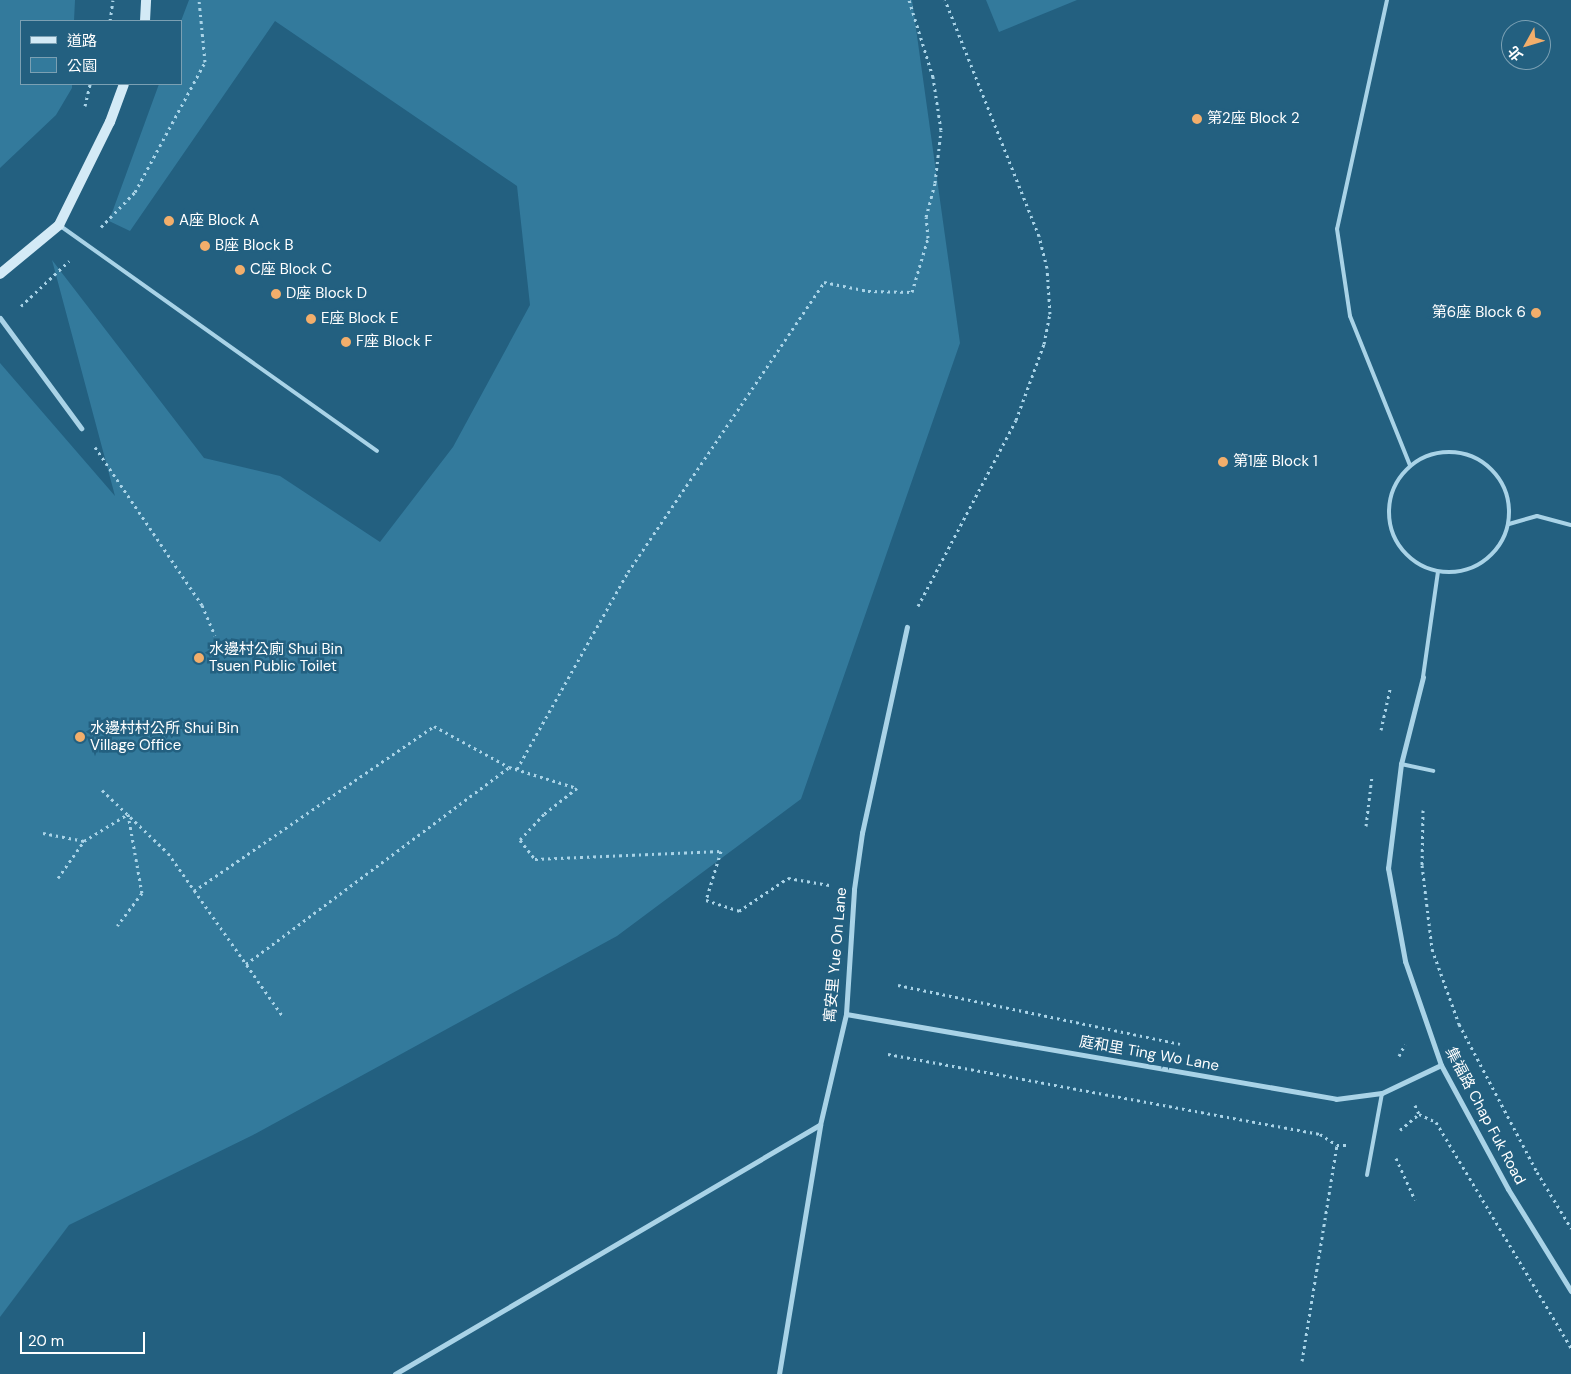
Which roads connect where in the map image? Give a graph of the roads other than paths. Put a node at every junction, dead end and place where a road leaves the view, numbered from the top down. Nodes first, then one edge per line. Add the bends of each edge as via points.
1 (146, 0) edge
2 (1387, 0) edge
3 (145, 20) edge
4 (124, 85) edge
5 (59, 225) junction
6 (0, 274) edge
7 (2, 320) edge
8 (81, 428) road end
9 (377, 451) dead end
10 (1410, 466) junction
11 (1509, 524) junction
12 (1571, 525) edge
13 (1438, 572) junction
14 (907, 627) road end
15 (1423, 677) joint
16 (1401, 764) junction
17 (1433, 771) dead end
18 (846, 1014) junction
19 (1441, 1065) junction
20 (1382, 1093) junction
21 (820, 1126) junction
22 (1367, 1175) dead end
23 (1571, 1291) edge
24 (394, 1374) edge
25 (779, 1374) edge

1 - 3 main road
2 - 10 lane via 1337,229 1350,316
4 - 5 main road via 110,122
5 - 6 main road
5 - 9 lane
7 - 8 street
10 - 11 lane via 1426,456 1444,451 1463,453 1480,460 1495,472 1505,488 1510,506
10 - 13 lane via 1398,480 1390,498 1391,527 1404,553 1420,565
11 - 12 lane via 1538,516
11 - 13 lane via 1502,542 1490,557 1475,567 1457,572
13 - 15 lane
14 - 18 street, 寓安里 Yue On Lane via 862,833 854,889
15 - 16 street, 集福路 Chap Fuk Road
16 - 17 lane
16 - 19 street, 集福路 Chap Fuk Road via 1388,868 1405,961
18 - 20 street, 庭和里 Ting Wo Lane via 1336,1099
18 - 21 street, 寓安里 Yue On Lane
19 - 20 street, 庭和里 Ting Wo Lane
19 - 23 street, 集福路 Chap Fuk Road via 1508,1189
20 - 22 lane
21 - 24 street
21 - 25 street, 寓安里 Yue On Lane

